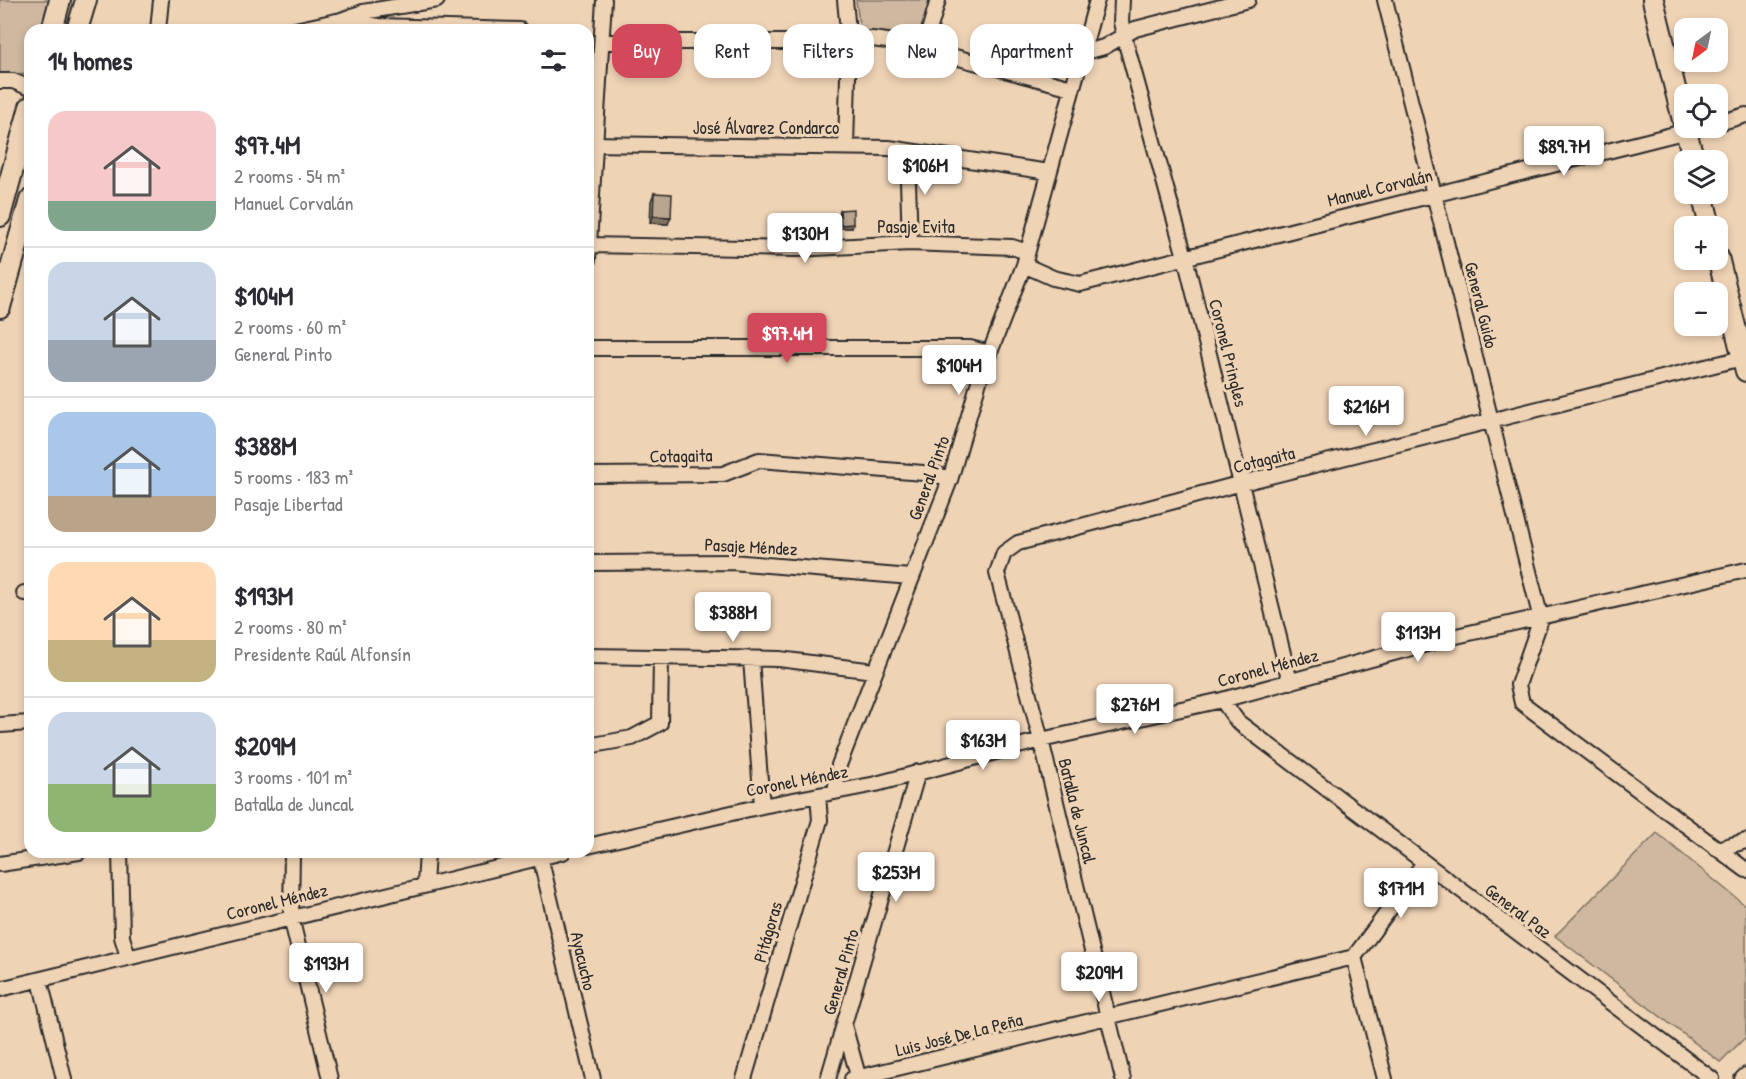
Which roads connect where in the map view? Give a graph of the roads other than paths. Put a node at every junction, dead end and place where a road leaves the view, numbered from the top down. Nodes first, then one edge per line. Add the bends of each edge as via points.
1 (60, 0) edge
2 (86, 0) edge
3 (161, 0) edge
4 (437, 0) edge
5 (604, 0) edge
6 (845, 0) edge
7 (938, 0) edge
8 (1097, 0) edge
9 (1122, 0) edge
10 (1248, 0) edge
11 (1385, 0) edge
12 (1653, 0) edge
13 (362, 16) edge
14 (54, 24) edge
15 (79, 24) edge
16 (159, 24) edge
17 (323, 24) edge
18 (452, 24) edge
19 (847, 24) edge
20 (931, 24) edge
21 (1090, 24) edge
22 (594, 34) edge
23 (1124, 36) junction
24 (602, 37) junction
25 (783, 41) edge
26 (1094, 50) edge
27 (958, 57) edge
28 (848, 78) edge
29 (1075, 78) edge
30 (0, 81) edge
31 (1677, 84) edge
32 (24, 86) edge
33 (1072, 88) junction
34 (594, 115) edge
35 (1746, 116) edge
36 (1728, 120) edge
37 (24, 131) edge
38 (1674, 132) edge
39 (594, 144) edge
40 (846, 146) junction
41 (907, 151) junction
42 (1049, 172) junction
43 (1435, 193) junction
44 (0, 216) edge
45 (24, 221) edge
46 (910, 243) junction
47 (594, 245) edge
48 (1185, 257) junction
49 (1025, 259) junction
50 (1721, 270) edge
51 (1070, 283) joint
52 (0, 307) edge
53 (594, 348) edge
54 (990, 353) junction
55 (1745, 362) edge
56 (1492, 423) junction
57 (594, 475) edge
58 (950, 480) junction
59 (1242, 483) junction
60 (1004, 553) joint
61 (594, 563) edge
62 (1746, 570) edge
63 (911, 577) junction
64 (1541, 619) junction
65 (594, 656) edge
66 (661, 657) junction
67 (751, 659) junction
68 (874, 671) junction
69 (1290, 682) junction
70 (1222, 700) junction
71 (24, 723) edge
72 (0, 724) edge
73 (1041, 740) junction
74 (594, 745) edge
75 (918, 772) junction
76 (834, 792) junction
77 (818, 795) junction
78 (762, 806) junction
79 (1746, 841) edge
80 (594, 845) edge
81 (1717, 849) junction
82 (40, 858) edge
83 (120, 858) edge
84 (292, 858) edge
85 (427, 858) edge
86 (528, 858) edge
87 (541, 858) edge
88 (1424, 862) junction
89 (0, 864) edge
90 (1746, 870) edge
91 (425, 885) junction
92 (291, 917) junction
93 (128, 957) junction
94 (1353, 957) junction
95 (40, 980) junction
96 (0, 989) edge
97 (1108, 1017) junction
98 (844, 1025) junction
99 (1746, 1075) edge
100 (856, 1078) edge
101 (64, 1079) edge
102 (330, 1079) edge
103 (593, 1079) edge
104 (744, 1079) edge
105 (828, 1079) edge
106 (1123, 1079) edge
107 (1385, 1079) edge
108 (1712, 1079) edge
109 (1742, 1079) edge

1 - 14 main road
2 - 15 main road
3 - 16 street
4 - 13 street
5 - 24 street
6 - 19 street
7 - 20 street
8 - 21 street, General Pinto
9 - 23 street
10 - 23 street via 1135,29
11 - 43 street, General Guido
12 - 31 main road
13 - 17 street
13 - 18 street
22 - 24 street
23 - 26 street
23 - 48 street, Coronel Pringles
24 - 25 street
24 - 34 street
27 - 33 street
28 - 40 street
29 - 33 street, General Pinto
30 - 32 street
33 - 42 street, General Pinto
35 - 36 street
37 - 44 main road
38 - 43 street, Manuel Corvalán
39 - 40 street, José Álvarez Condarco
40 - 41 street, José Álvarez Condarco
41 - 42 street, José Álvarez Condarco
41 - 46 street
42 - 49 street, General Pinto
43 - 48 street, Manuel Corvalán
43 - 56 street, General Guido
45 - 52 main road
46 - 47 street, Pasaje Evita via 796,249
46 - 49 street, Pasaje Evita via 1012,247
48 - 51 street, Manuel Corvalán via 1080,284
48 - 59 street, Coronel Pringles
49 - 51 street, Pasaje Evita
49 - 54 street, General Pinto
50 - 55 main road
53 - 54 street via 970,348
54 - 58 street, General Pinto
55 - 56 street, Cotagaita
56 - 59 street, Cotagaita
56 - 64 street, General Guido
57 - 58 street, Cotagaita via 723,474 759,460 936,474
58 - 63 street, General Pinto
59 - 60 street, Cotagaita via 1018,543
59 - 69 street, Coronel Pringles
60 - 73 street, Batalla de Juncal via 997,573
61 - 63 street, Pasaje Méndez via 731,562
62 - 64 street, Coronel Méndez
63 - 68 street, General Pinto
64 - 69 street, Coronel Méndez via 1452,637
64 - 81 street via 1518,686 1522,703
65 - 66 street
66 - 67 street
66 - 74 street via 660,723 632,738
67 - 68 street
67 - 78 street
68 - 76 street, General Pinto via 839,765
69 - 70 street, Coronel Méndez
70 - 73 street, Coronel Méndez
70 - 88 street, General Paz via 1238,722
71 - 72 street
73 - 75 street, Coronel Méndez
73 - 97 street, Batalla de Juncal
75 - 76 street, Coronel Méndez
75 - 98 street, General Pinto
76 - 77 street, Coronel Méndez
77 - 78 street, Coronel Méndez
77 - 104 street, Pitágoras via 820,820
78 - 80 street, Coronel Méndez
79 - 81 street
81 - 90 street
82 - 89 street
83 - 93 street via 122,937
84 - 92 street
85 - 91 street
86 - 91 street, Coronel Méndez
87 - 103 street, Ayacucho
88 - 94 street
88 - 108 street, General Paz
91 - 92 street, Coronel Méndez
92 - 93 street, Coronel Méndez
92 - 102 street
93 - 95 street, Coronel Méndez
94 - 97 street, Luis José De La Peña
94 - 107 street
95 - 96 street, Coronel Méndez
95 - 101 street
97 - 100 street, Luis José De La Peña
97 - 106 street, Batalla de Juncal
98 - 100 street
98 - 105 street, General Pinto
99 - 109 street

